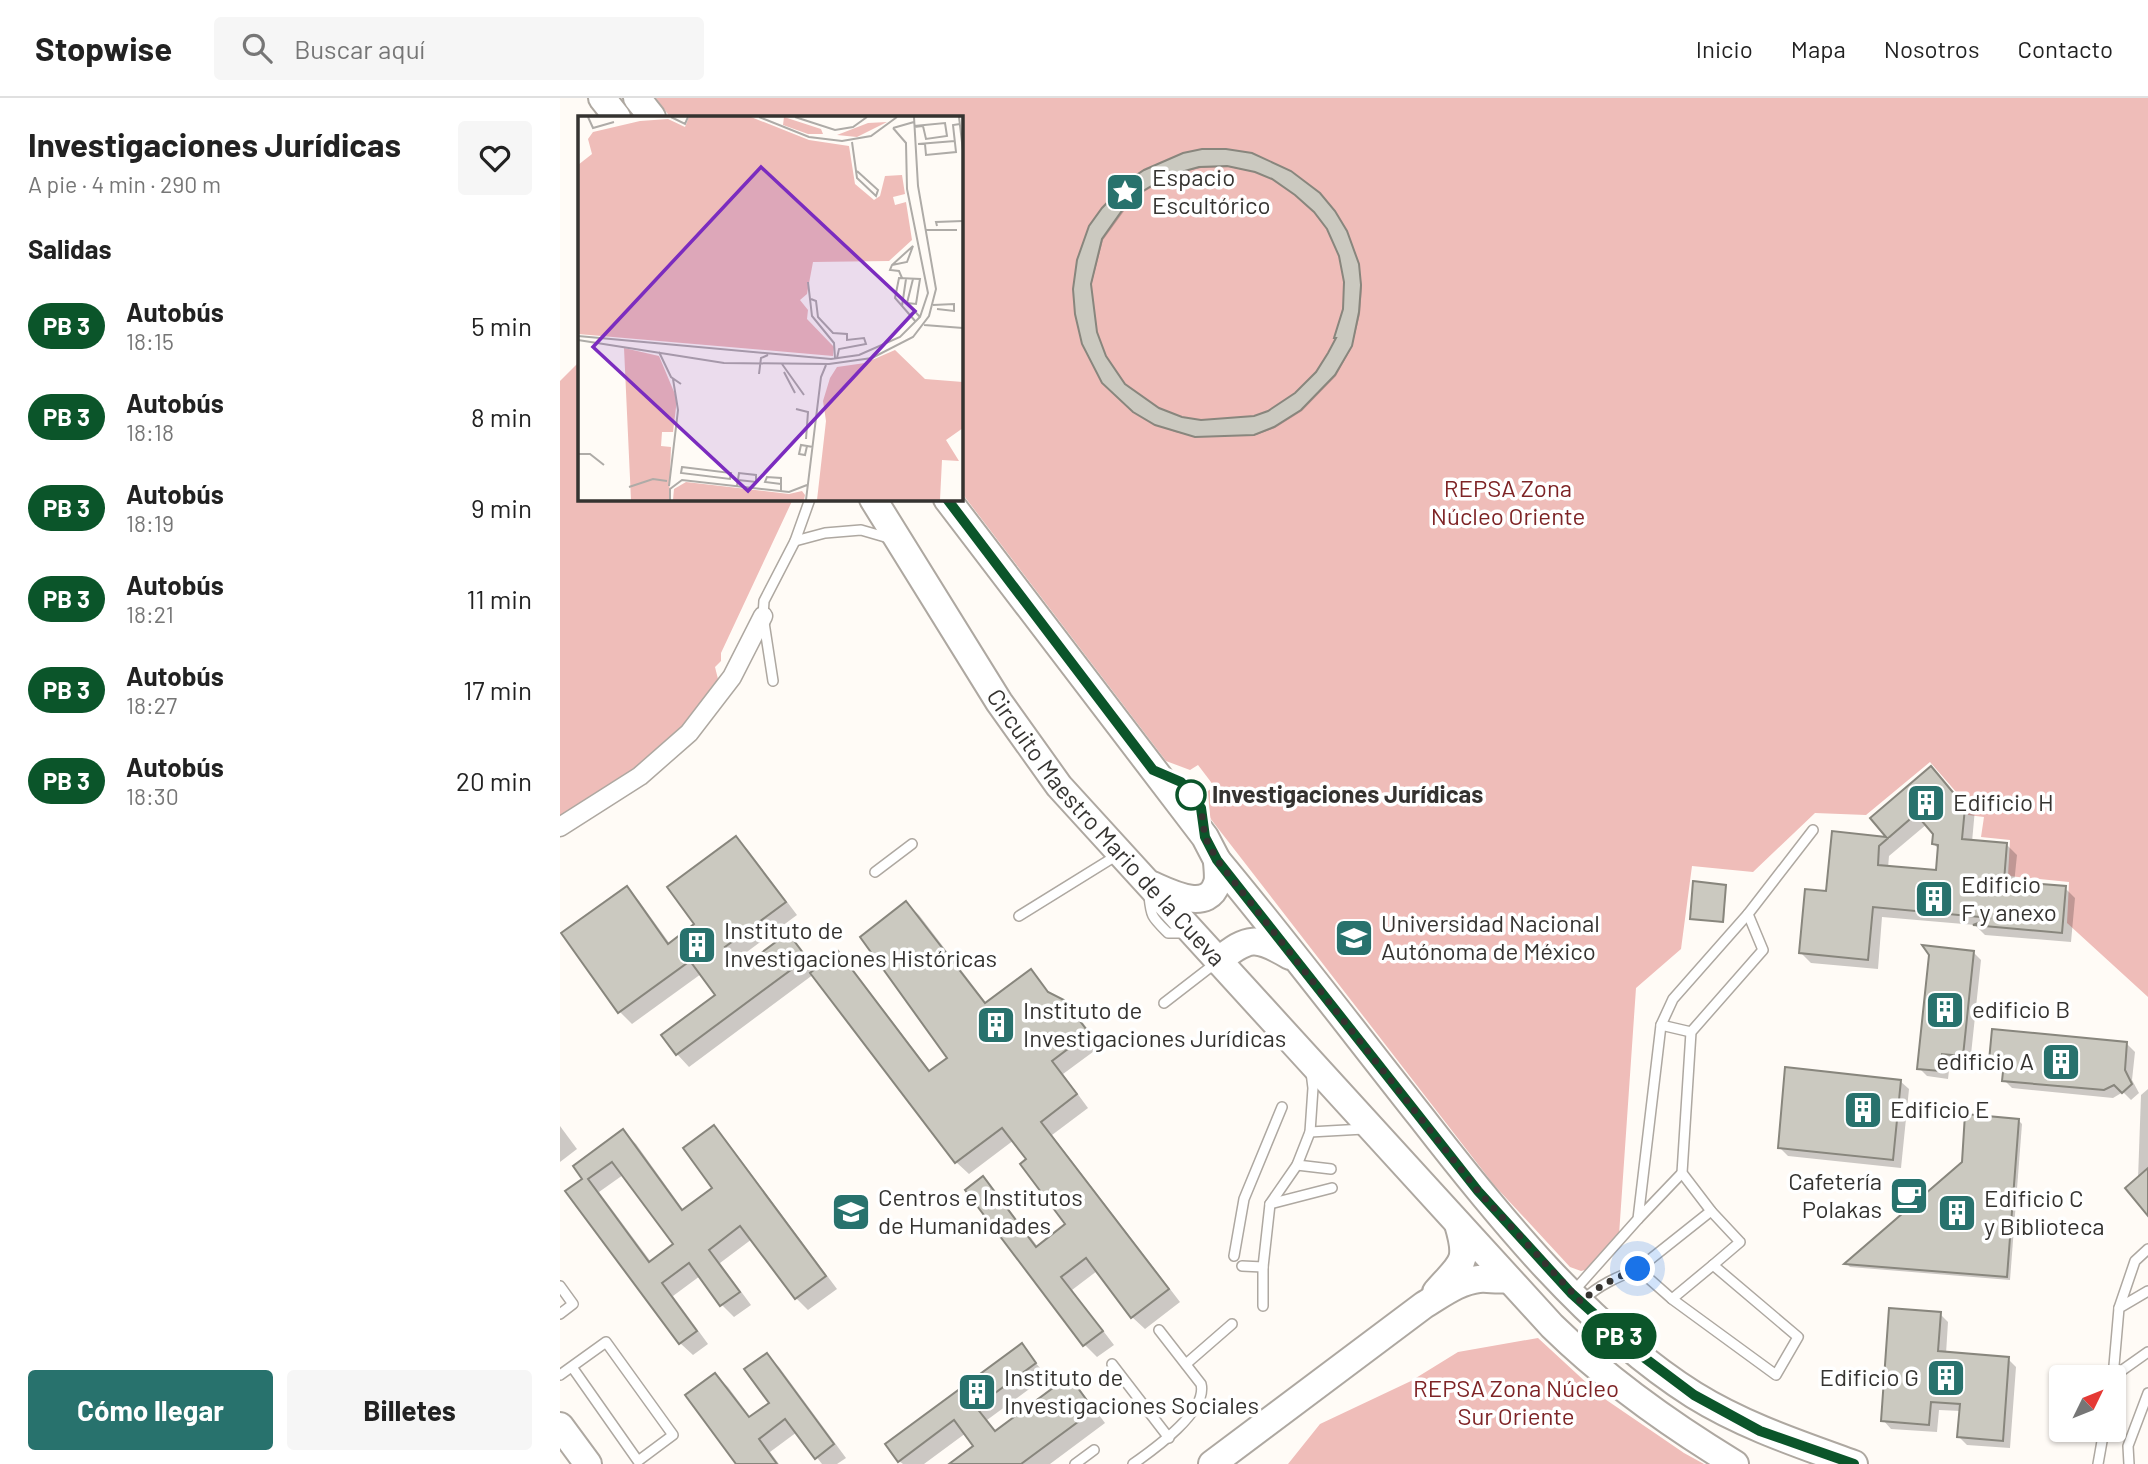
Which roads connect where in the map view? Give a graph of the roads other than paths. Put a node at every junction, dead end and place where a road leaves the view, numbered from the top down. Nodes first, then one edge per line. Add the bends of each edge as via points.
1 (602, 98) edge
2 (637, 98) edge
3 (616, 116) edge
4 (651, 116) edge
5 (810, 500) edge
6 (874, 500) edge
7 (948, 500) edge
8 (794, 541) junction
9 (900, 541) junction
10 (763, 616) junction
11 (773, 681) dead end
12 (560, 827) edge
13 (1813, 830) dead end
14 (912, 845) dead end
15 (1211, 848) junction
16 (1120, 853) junction
17 (875, 872) dead end
18 (1147, 883) junction
19 (1748, 914) junction
20 (1019, 916) dead end
21 (1298, 960) junction
22 (1218, 961) junction
23 (1164, 1003) dead end
24 (1661, 1025) junction
25 (1691, 1032) junction
26 (1310, 1063) junction
27 (1283, 1107) dead end
28 (1371, 1129) junction
29 (1310, 1132) junction
30 (1297, 1165) junction
31 (1331, 1169) dead end
32 (1682, 1173) junction
33 (1332, 1188) dead end
34 (1270, 1204) junction
35 (1711, 1211) junction
36 (1637, 1219) junction
37 (1458, 1224) junction
38 (2148, 1250) edge
39 (1234, 1256) dead end
40 (1713, 1265) junction
41 (1242, 1266) dead end
42 (1264, 1267) junction
43 (1638, 1269) junction
44 (1507, 1279) junction
45 (560, 1286) edge
46 (2148, 1291) edge
47 (1576, 1297) junction
48 (1672, 1299) junction
49 (1424, 1305) junction
50 (1263, 1306) dead end
51 (2119, 1308) junction
52 (560, 1314) edge
53 (1232, 1324) dead end
54 (1159, 1329) dead end
55 (2148, 1352) edge
56 (1112, 1364) dead end
57 (1186, 1364) junction
58 (2114, 1365) edge
59 (572, 1367) junction
60 (2126, 1367) edge
61 (560, 1376) edge
62 (2148, 1392) edge
63 (560, 1426) edge
64 (1169, 1438) junction
65 (2102, 1442) edge
66 (1094, 1450) dead end
67 (588, 1464) edge
68 (1075, 1464) edge
69 (1133, 1464) edge
70 (1212, 1464) edge
71 (1735, 1464) edge
72 (1854, 1464) edge
73 (2098, 1464) edge
74 (2129, 1464) edge

1 - 3 street
2 - 4 street
5 - 8 lane
6 - 9 street, Circuito Maestro Mario de la Cueva
7 - 15 street
8 - 9 lane via 860,530
8 - 10 lane via 764,601
9 - 16 street, Circuito Maestro Mario de la Cueva via 999,702 1059,786
10 - 11 lane
10 - 12 street via 732,677 689,733 640,776
13 - 19 lane
14 - 17 lane
15 - 18 street via 1217,884 1199,900
15 - 21 street
16 - 18 street, Circuito Maestro Mario de la Cueva
16 - 20 lane
18 - 22 street, Circuito Maestro Mario de la Cueva
19 - 24 lane via 1673,999
19 - 25 lane via 1763,950
21 - 22 street via 1274,946 1247,941
21 - 47 street via 1478,1191
22 - 23 lane
22 - 26 street, Circuito Maestro Mario de la Cueva
24 - 25 lane
24 - 36 lane
25 - 32 lane
26 - 28 street, Circuito Maestro Mario de la Cueva
26 - 29 lane
27 - 39 lane via 1244,1199
28 - 29 lane
28 - 37 street, Circuito Maestro Mario de la Cueva
29 - 30 lane
30 - 31 lane
30 - 34 lane
32 - 35 lane
32 - 36 lane
33 - 34 lane
34 - 42 lane
35 - 40 lane via 1740,1242
35 - 43 lane
36 - 47 lane
37 - 44 street, Circuito Maestro Mario de la Cueva
37 - 49 street via 1465,1248 1461,1263
38 - 51 lane via 2135,1262
40 - 48 lane
40 - 48 lane via 1798,1337 1776,1375
41 - 42 lane
42 - 50 lane
43 - 47 lane
43 - 48 lane
44 - 49 street via 1479,1279 1455,1286
44 - 71 street, Circuito Maestro Mario de la Cueva via 1619,1386
45 - 52 lane via 573,1304
46 - 51 lane
47 - 72 street via 1634,1350 1694,1395 1760,1431
49 - 70 street
51 - 58 lane
53 - 57 lane
54 - 57 lane
55 - 60 lane
56 - 64 lane
57 - 64 lane via 1203,1392
59 - 59 lane via 606,1342 673,1435 638,1461
59 - 61 lane
62 - 74 lane via 2128,1446
63 - 67 street
64 - 69 lane
65 - 73 lane
66 - 68 lane

